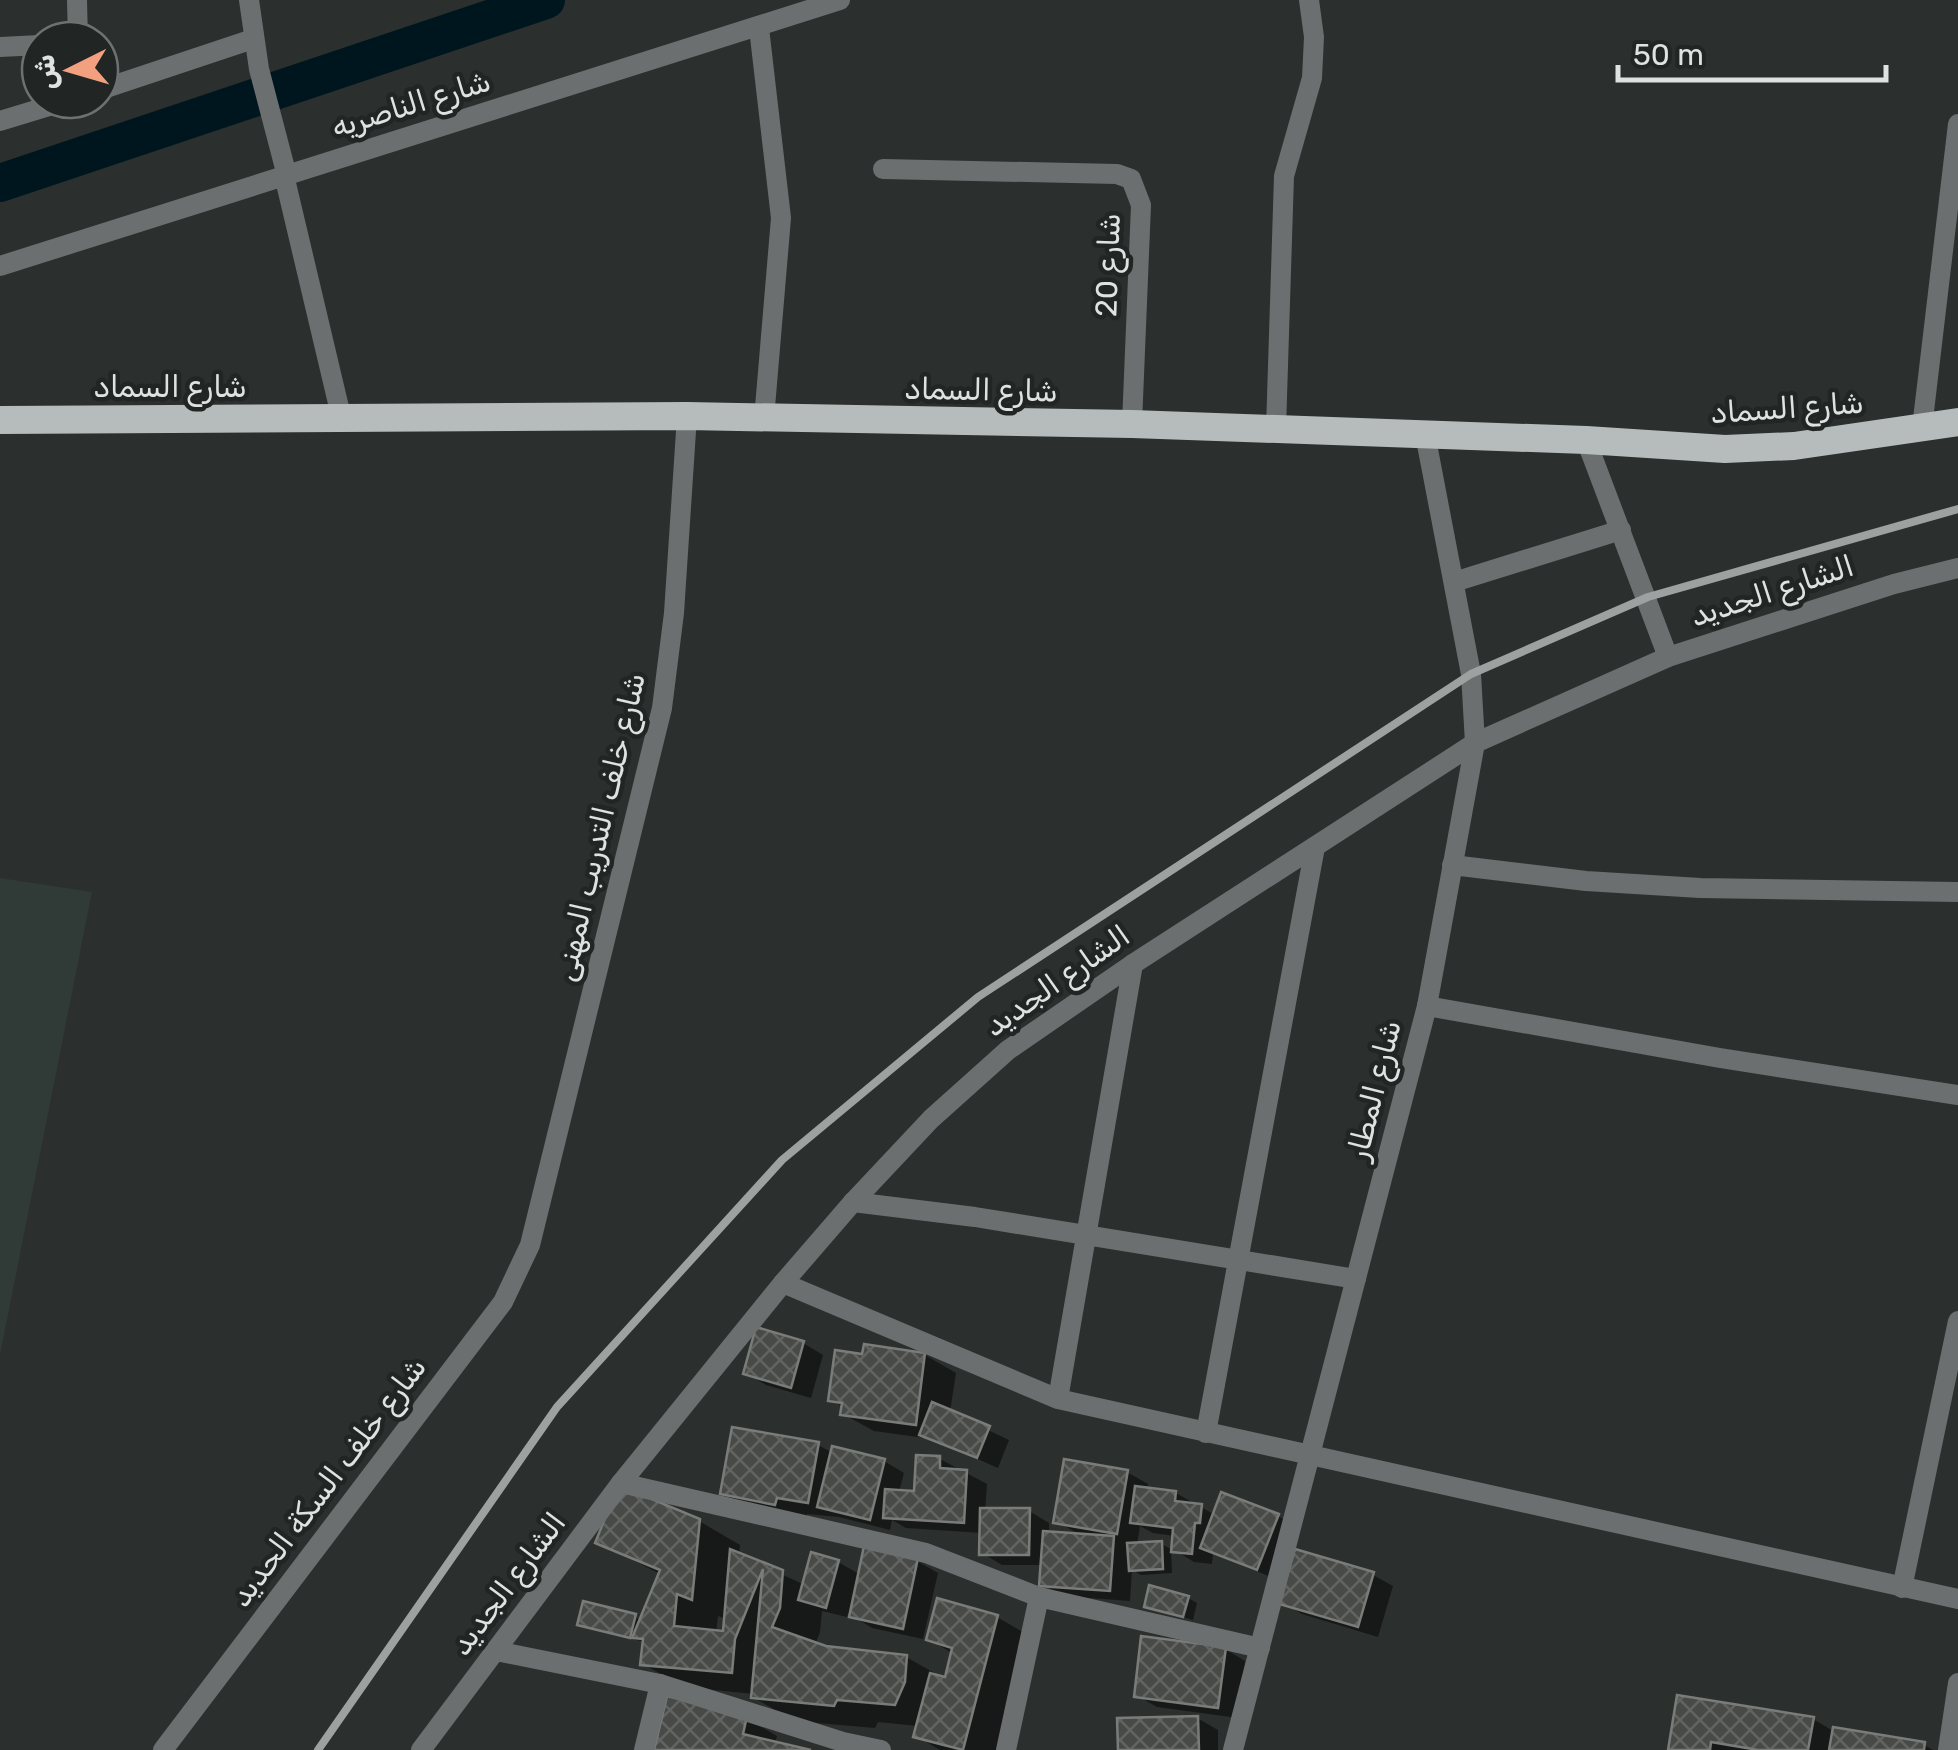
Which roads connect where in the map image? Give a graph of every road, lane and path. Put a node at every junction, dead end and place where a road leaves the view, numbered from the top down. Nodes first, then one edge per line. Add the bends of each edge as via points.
1 (249, 0) edge
2 (840, 0) edge
3 (1310, 0) edge
4 (759, 28) junction
5 (253, 38) junction
6 (120, 83) edge
7 (1958, 124) edge
8 (883, 170) dead end
9 (285, 174) junction
10 (0, 266) edge
11 (687, 416) junction
12 (764, 419) junction
13 (0, 420) edge
14 (342, 420) junction
15 (1958, 422) edge
16 (1132, 424) junction
17 (1922, 428) junction
18 (1276, 429) junction
19 (1425, 434) junction
20 (1586, 440) junction
21 (1621, 530) junction
22 (1958, 568) edge
23 (1454, 582) junction
24 (1668, 656) junction
25 (1475, 743) junction
26 (1315, 846) junction
27 (1452, 865) junction
28 (1958, 892) edge
29 (1133, 964) junction
30 (1426, 1006) junction
31 (1958, 1095) edge
32 (852, 1202) junction
33 (1087, 1234) junction
34 (530, 1244) joint
35 (1236, 1260) junction
36 (1356, 1280) junction
37 (784, 1283) junction
38 (1958, 1321) edge
39 (1058, 1399) junction
40 (1206, 1433) junction
41 (1311, 1457) junction
42 (621, 1483) junction
43 (1902, 1588) junction
44 (1039, 1597) junction
45 (1958, 1599) edge
46 (1260, 1648) junction
47 (496, 1651) junction
48 (1958, 1683) edge
49 (660, 1684) junction
50 (163, 1750) edge
51 (422, 1750) edge
52 (644, 1750) edge
53 (881, 1750) edge
54 (1006, 1750) edge
55 (1232, 1750) edge
56 (1948, 1750) edge

1 - 5 street
2 - 4 street, شارع الناصريه
3 - 18 street via 1312,78 1284,176
4 - 9 street, شارع الناصريه
4 - 12 street via 781,218
5 - 6 street
5 - 9 street
7 - 17 street
8 - 16 street, شارع 20 via 1117,174 1131,180 1142,205
9 - 10 street, شارع الناصريه
9 - 14 street
11 - 12 highway, شارع السماد
11 - 14 highway, شارع السماد
11 - 34 street, شارع خلف التدريب المهنى via 662,708
12 - 16 highway, شارع السماد
13 - 14 highway, شارع السماد
15 - 17 highway, شارع السماد
16 - 18 highway, شارع السماد
17 - 20 highway, شارع السماد via 1725,449
18 - 19 highway, شارع السماد
19 - 20 highway, شارع السماد
19 - 23 street, شارع المطار
20 - 21 street
21 - 23 street
21 - 24 street
22 - 24 street, الشارع الجديد
23 - 25 street, شارع المطار
24 - 25 street, الشارع الجديد
25 - 26 street, الشارع الجديد
25 - 27 street, شارع المطار
26 - 29 street, الشارع الجديد
26 - 35 street
27 - 28 street via 1586,882
27 - 30 street, شارع المطار
29 - 32 street, الشارع الجديد via 968,1082
29 - 33 street
30 - 31 street
30 - 36 street, شارع المطار
32 - 33 street
32 - 37 street, الشارع الجديد
33 - 35 street
33 - 39 street
34 - 50 street, شارع خلف السكة الحديد via 503,1302
35 - 36 street
35 - 40 street
36 - 41 street, شارع المطار
37 - 39 street
37 - 42 street, الشارع الجديد
38 - 43 street
39 - 40 street
40 - 41 street
41 - 43 street
41 - 46 street, شارع المطار
42 - 44 street via 926,1553
42 - 47 street, الشارع الجديد
43 - 45 street
44 - 46 street
44 - 54 street
46 - 55 street, شارع المطار
47 - 49 street
47 - 51 street, الشارع الجديد
48 - 56 street
49 - 52 street
49 - 53 street

